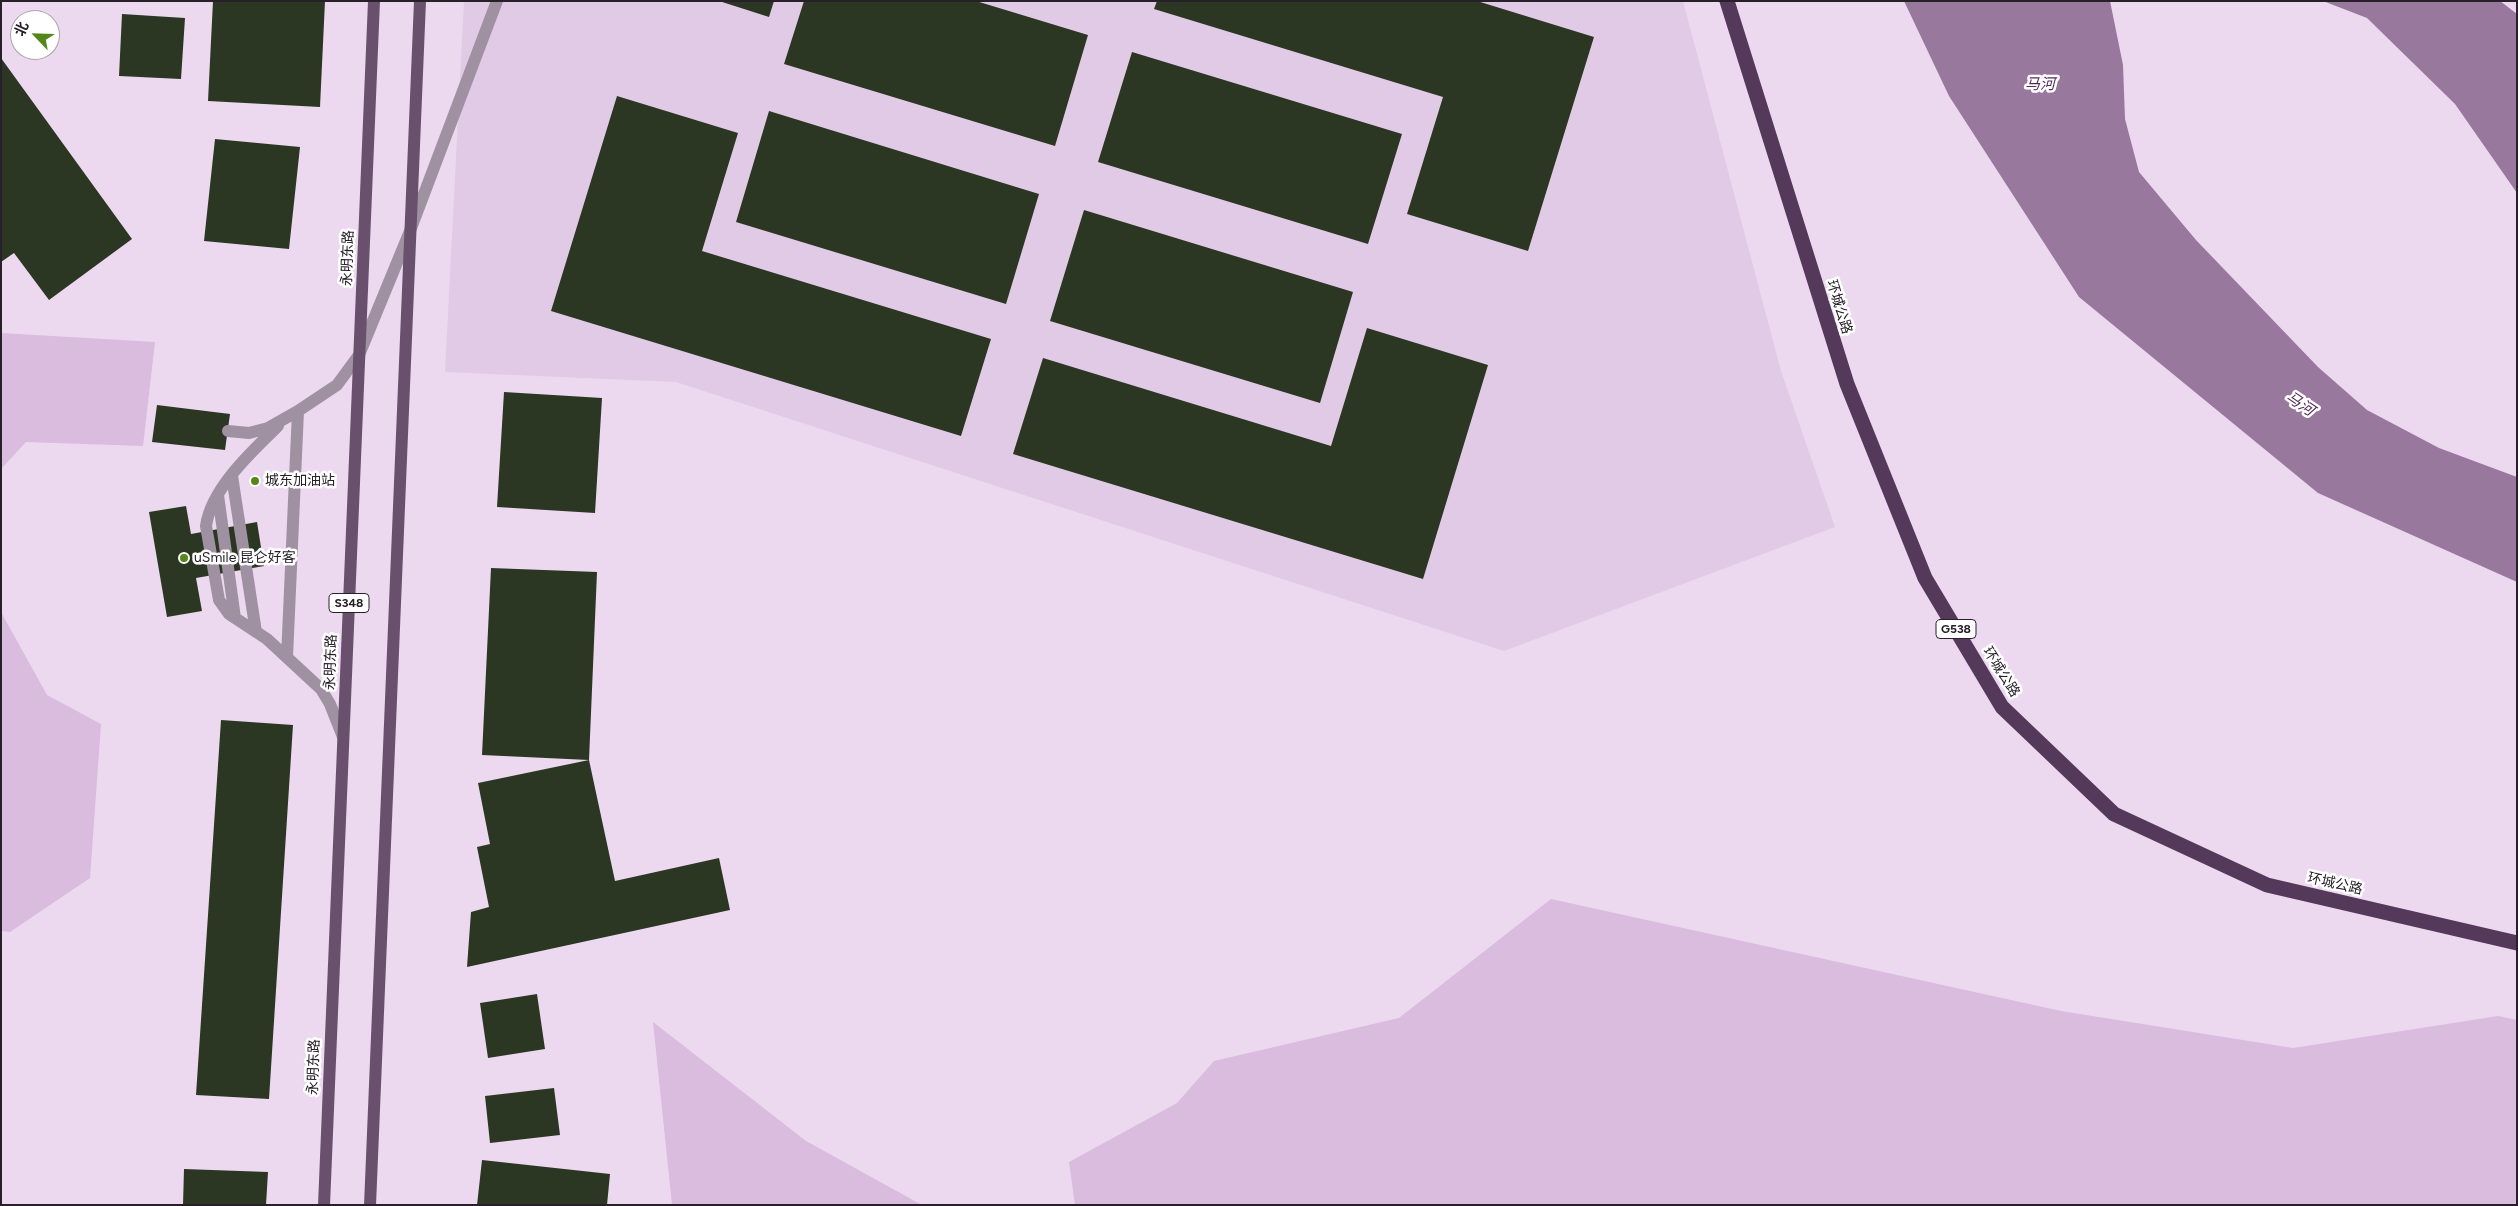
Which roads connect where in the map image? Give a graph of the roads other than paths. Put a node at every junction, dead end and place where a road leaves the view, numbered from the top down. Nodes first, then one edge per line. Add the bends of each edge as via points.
1 (374, 1) edge
2 (420, 1) edge
3 (498, 1) edge
4 (1727, 1) edge
5 (410, 230) junction
6 (359, 355) junction
7 (293, 414) junction
8 (228, 431) dead end
9 (232, 476) junction
10 (256, 632) junction
11 (287, 657) junction
12 (343, 737) junction
13 (2517, 943) edge
14 (324, 1205) edge
15 (370, 1205) edge

1 - 6 main road, 永明东路 / S348
2 - 5 main road
3 - 5 lane
4 - 13 highway, 环城公路 / G538 via 1847,384 1925,578 2002,707 2114,814 2267,885
5 - 6 lane
5 - 15 main road
6 - 7 lane via 337,385
6 - 12 main road, 永明东路 / S348
7 - 8 lane via 268,428 249,433
7 - 9 lane via 259,444
7 - 11 lane
9 - 10 lane
9 - 10 lane via 207,514 206,526 219,600 235,618
10 - 11 lane
11 - 12 lane via 321,689
12 - 14 main road, 永明东路 / S348

